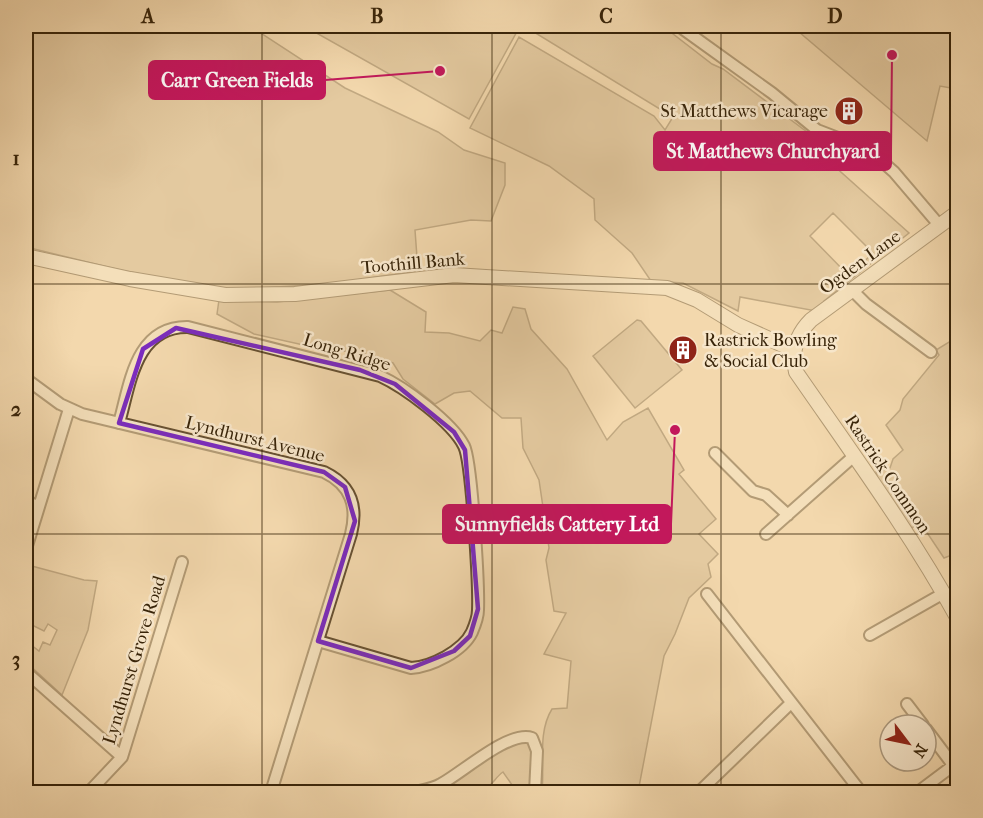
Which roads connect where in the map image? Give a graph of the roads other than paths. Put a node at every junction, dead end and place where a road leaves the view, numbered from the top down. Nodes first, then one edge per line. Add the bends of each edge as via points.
1 (682, 29) dead end
2 (957, 212) edge
3 (940, 226) junction
4 (26, 256) edge
5 (852, 290) junction
6 (794, 350) junction
7 (931, 352) dead end
8 (26, 379) edge
9 (69, 409) junction
10 (119, 423) junction
11 (715, 453) dead end
12 (854, 456) junction
13 (26, 502) edge
14 (39, 506) junction
15 (788, 515) junction
16 (766, 534) dead end
17 (26, 549) edge
18 (182, 562) dead end
19 (944, 593) junction
20 (707, 594) dead end
21 (957, 619) edge
22 (870, 634) dead end
23 (318, 641) junction
24 (26, 672) edge
25 (790, 703) junction
26 (907, 704) dead end
27 (914, 713) edge
28 (938, 743) edge
29 (122, 757) junction
30 (955, 764) edge
31 (89, 792) edge
32 (271, 792) edge
33 (414, 792) edge
34 (535, 792) edge
35 (699, 792) edge
36 (861, 792) edge
37 (918, 792) edge

1 - 3 street via 817,130 869,150 894,172
2 - 3 street, Ogden Lane
3 - 5 street, Ogden Lane
4 - 6 street, Toothill Bank via 225,295 295,294 454,275 660,287 681,292 738,325
5 - 6 street, Ogden Lane via 804,328
5 - 7 street
6 - 12 street, Rastrick Common via 796,372
8 - 9 street, Lyndhurst Avenue
9 - 10 street, Lyndhurst Avenue
9 - 14 street
10 - 23 street, Lyndhurst Avenue via 324,472 345,487 353,501 354,521
10 - 23 street, Long Ridge via 142,349 166,331 188,327 380,376 410,395 453,432 467,457 478,609 470,636 453,651 411,668
11 - 15 street via 753,490 766,495
12 - 15 street
12 - 19 street, Rastrick Common
13 - 14 street
14 - 17 street
15 - 16 street
18 - 29 street, Lyndhurst Grove Road
19 - 21 street, Rastrick Common
19 - 22 street
20 - 25 street
23 - 32 street, Lyndhurst Avenue
24 - 29 street
25 - 35 street
25 - 36 street
26 - 27 street
28 - 30 street
29 - 31 street, Lyndhurst Grove Road
30 - 37 street
33 - 34 street via 441,784 522,736 532,738 536,745

